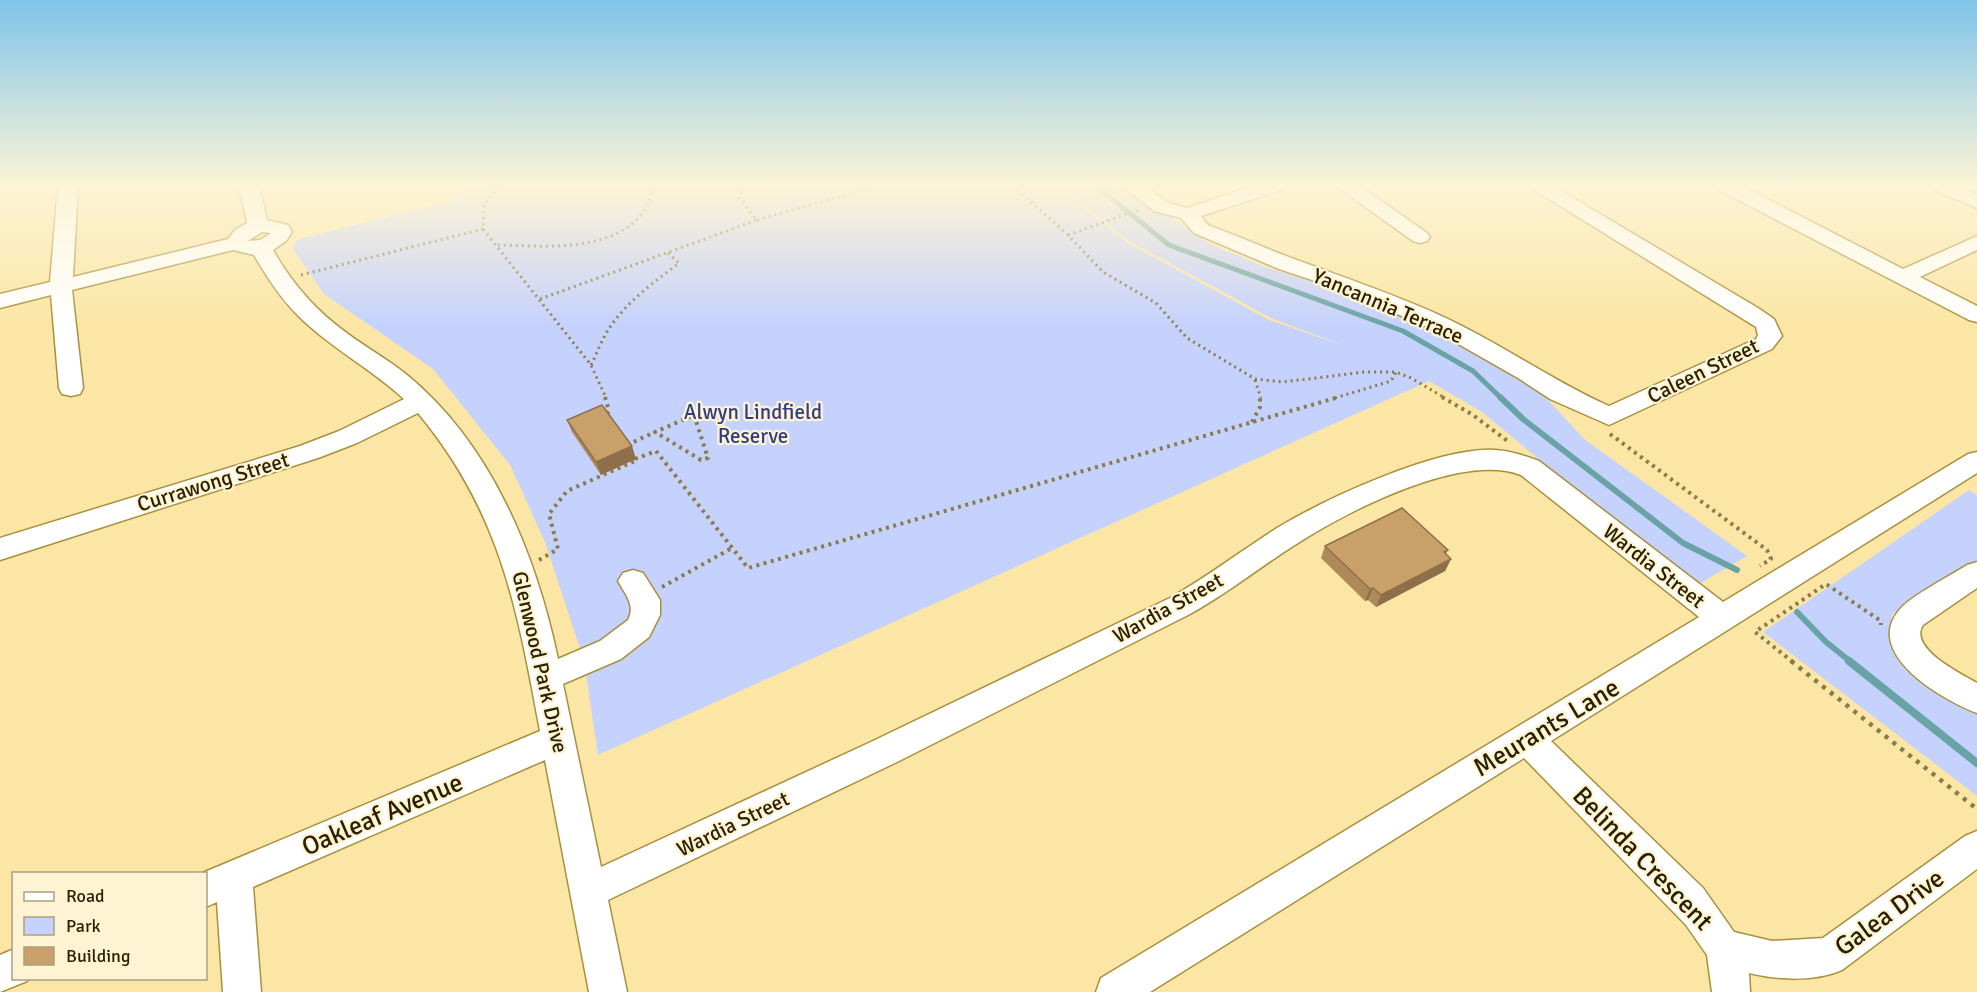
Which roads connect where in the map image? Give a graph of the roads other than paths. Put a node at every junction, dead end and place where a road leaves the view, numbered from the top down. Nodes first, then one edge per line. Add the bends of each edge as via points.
1 (65, 232) edge
2 (252, 232) edge
3 (1209, 232) edge
4 (1413, 232) edge
5 (1619, 232) edge
6 (1815, 232) edge
7 (1420, 237) dead end
8 (252, 239) junction
9 (1977, 242) edge
10 (1903, 278) junction
11 (61, 286) junction
12 (0, 301) edge
13 (1977, 315) edge
14 (71, 388) dead end
15 (421, 401) junction
16 (1610, 416) joint
17 (1973, 469) edge
18 (0, 549) edge
19 (1977, 573) edge
20 (633, 580) dead end
21 (1723, 619) junction
22 (545, 677) junction
23 (1977, 699) edge
24 (1526, 738) junction
25 (558, 739) junction
26 (1977, 848) edge
27 (220, 883) edge
28 (588, 891) junction
29 (1725, 948) junction
30 (242, 992) edge
31 (608, 992) edge
32 (1115, 992) edge
33 (1731, 992) edge

1 - 11 street
2 - 8 street, Glenwood Park Drive
3 - 16 street, Yancannia Terrace via 1440,324 1566,397
4 - 7 street
5 - 16 street, Caleen Street via 1750,313 1766,324 1770,336 1764,344
6 - 10 street
8 - 11 street
8 - 15 street, Glenwood Park Drive via 306,312
9 - 10 street
10 - 13 street
11 - 12 street
11 - 14 street
15 - 18 street, Currawong Street via 309,452
15 - 22 street, Glenwood Park Drive via 469,466 506,532 528,594
17 - 21 street, Meurants Lane
19 - 23 street via 1912,616 1903,630 1908,650 1918,661
20 - 22 street via 646,600 644,621 633,638
21 - 24 street, Meurants Lane
21 - 28 street, Wardia Street via 1530,468 1492,458 1458,463 1373,493 1288,536 1183,604 693,844
22 - 25 street, Glenwood Park Drive
24 - 29 street, Belinda Crescent via 1690,901
24 - 32 street, Meurants Lane
25 - 27 street, Oakleaf Avenue
25 - 28 street, Glenwood Park Drive
26 - 29 street, Galea Drive via 1829,957 1772,960
27 - 30 street
28 - 31 street, Glenwood Park Drive
29 - 33 street, Belinda Crescent

